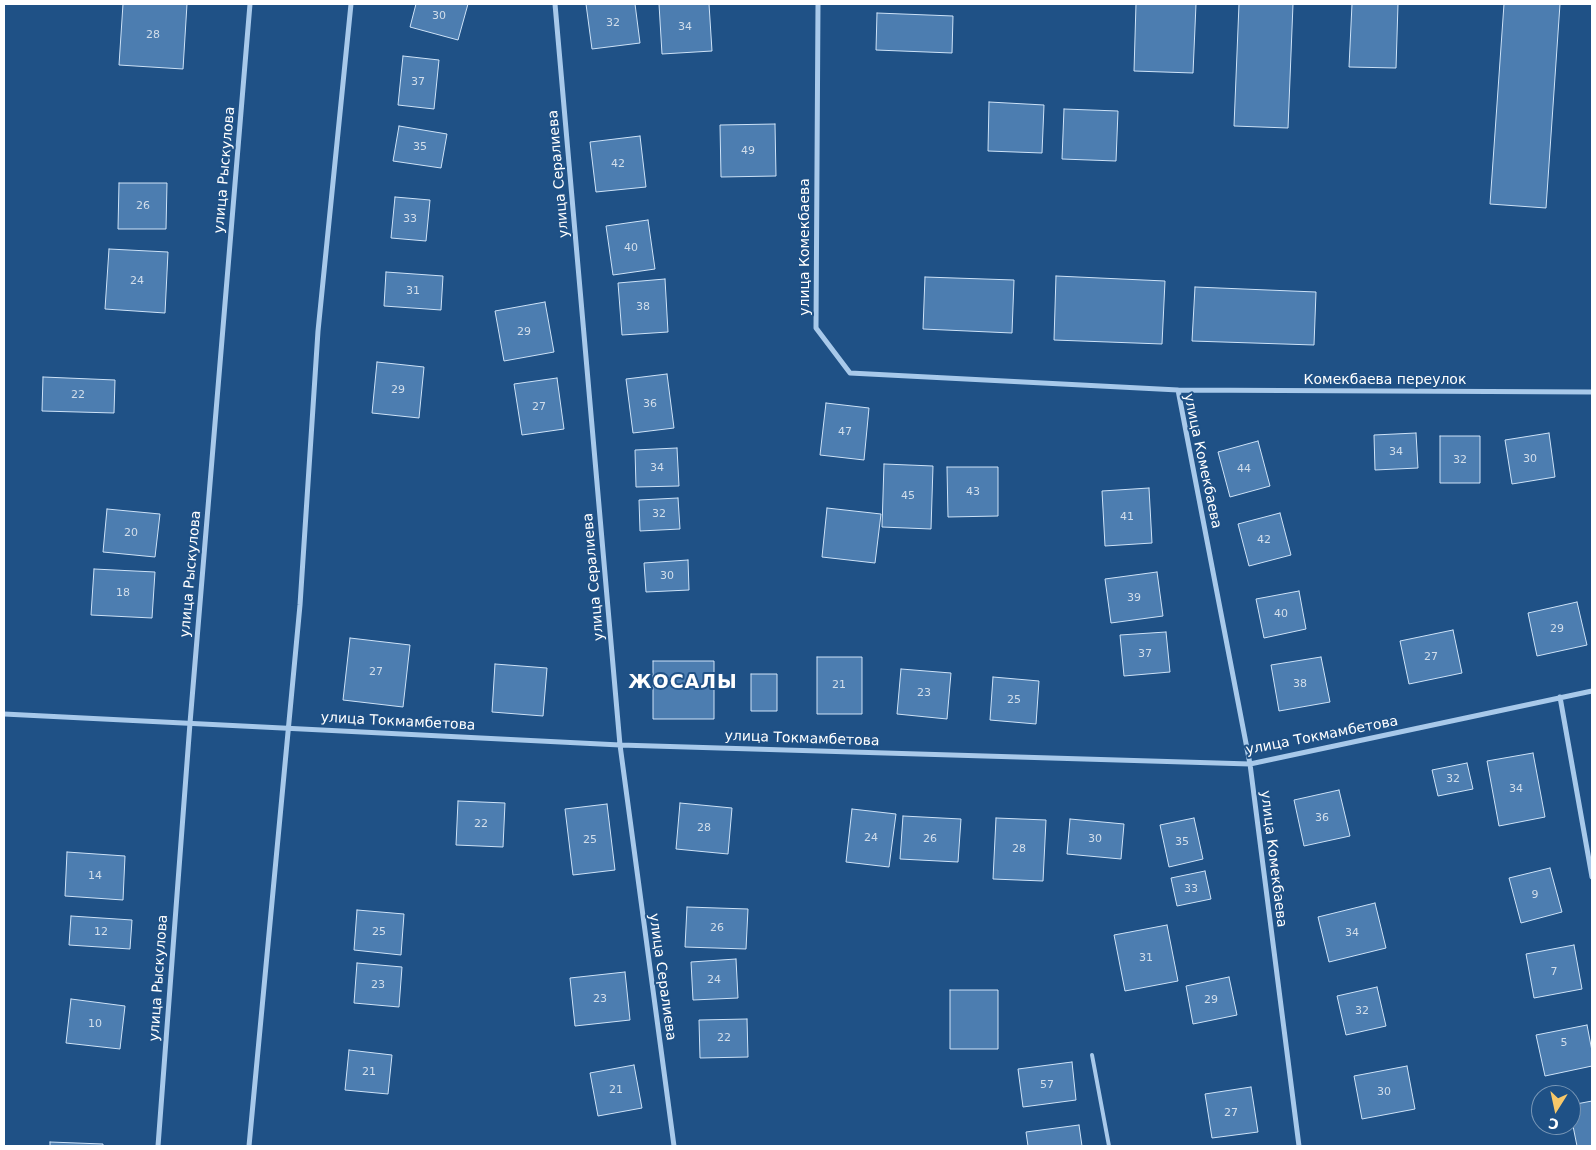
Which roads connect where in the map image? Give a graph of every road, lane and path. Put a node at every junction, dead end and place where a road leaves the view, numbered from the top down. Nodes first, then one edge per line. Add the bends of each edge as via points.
1 (250, 4) edge
2 (351, 4) edge
3 (555, 4) edge
4 (818, 4) edge
5 (1178, 390) junction
6 (1592, 392) edge
7 (1592, 691) edge
8 (1560, 697) junction
9 (4, 714) edge
10 (190, 723) junction
11 (288, 728) junction
12 (620, 744) junction
13 (1250, 764) junction
14 (1592, 877) edge
15 (1092, 1055) dead end
16 (158, 1146) edge
17 (249, 1146) edge
18 (674, 1146) edge
19 (1109, 1146) edge
20 (1299, 1146) edge

1 - 10 street, улица Рыскулова
2 - 11 street via 318,331 300,605
3 - 12 street, улица Сералиева
4 - 5 street, улица Комекбаева via 816,328 850,373
5 - 6 street, Комекбаева переулок
5 - 13 street, улица Комекбаева
7 - 8 street, улица Токмамбетова
8 - 13 street, улица Токмамбетова
8 - 14 street
9 - 10 street, улица Токмамбетова
10 - 11 street, улица Токмамбетова
10 - 16 street, улица Рыскулова
11 - 12 street, улица Токмамбетова
11 - 17 street
12 - 13 street, улица Токмамбетова
12 - 18 street, улица Сералиева
13 - 20 street, улица Комекбаева
15 - 19 lane

